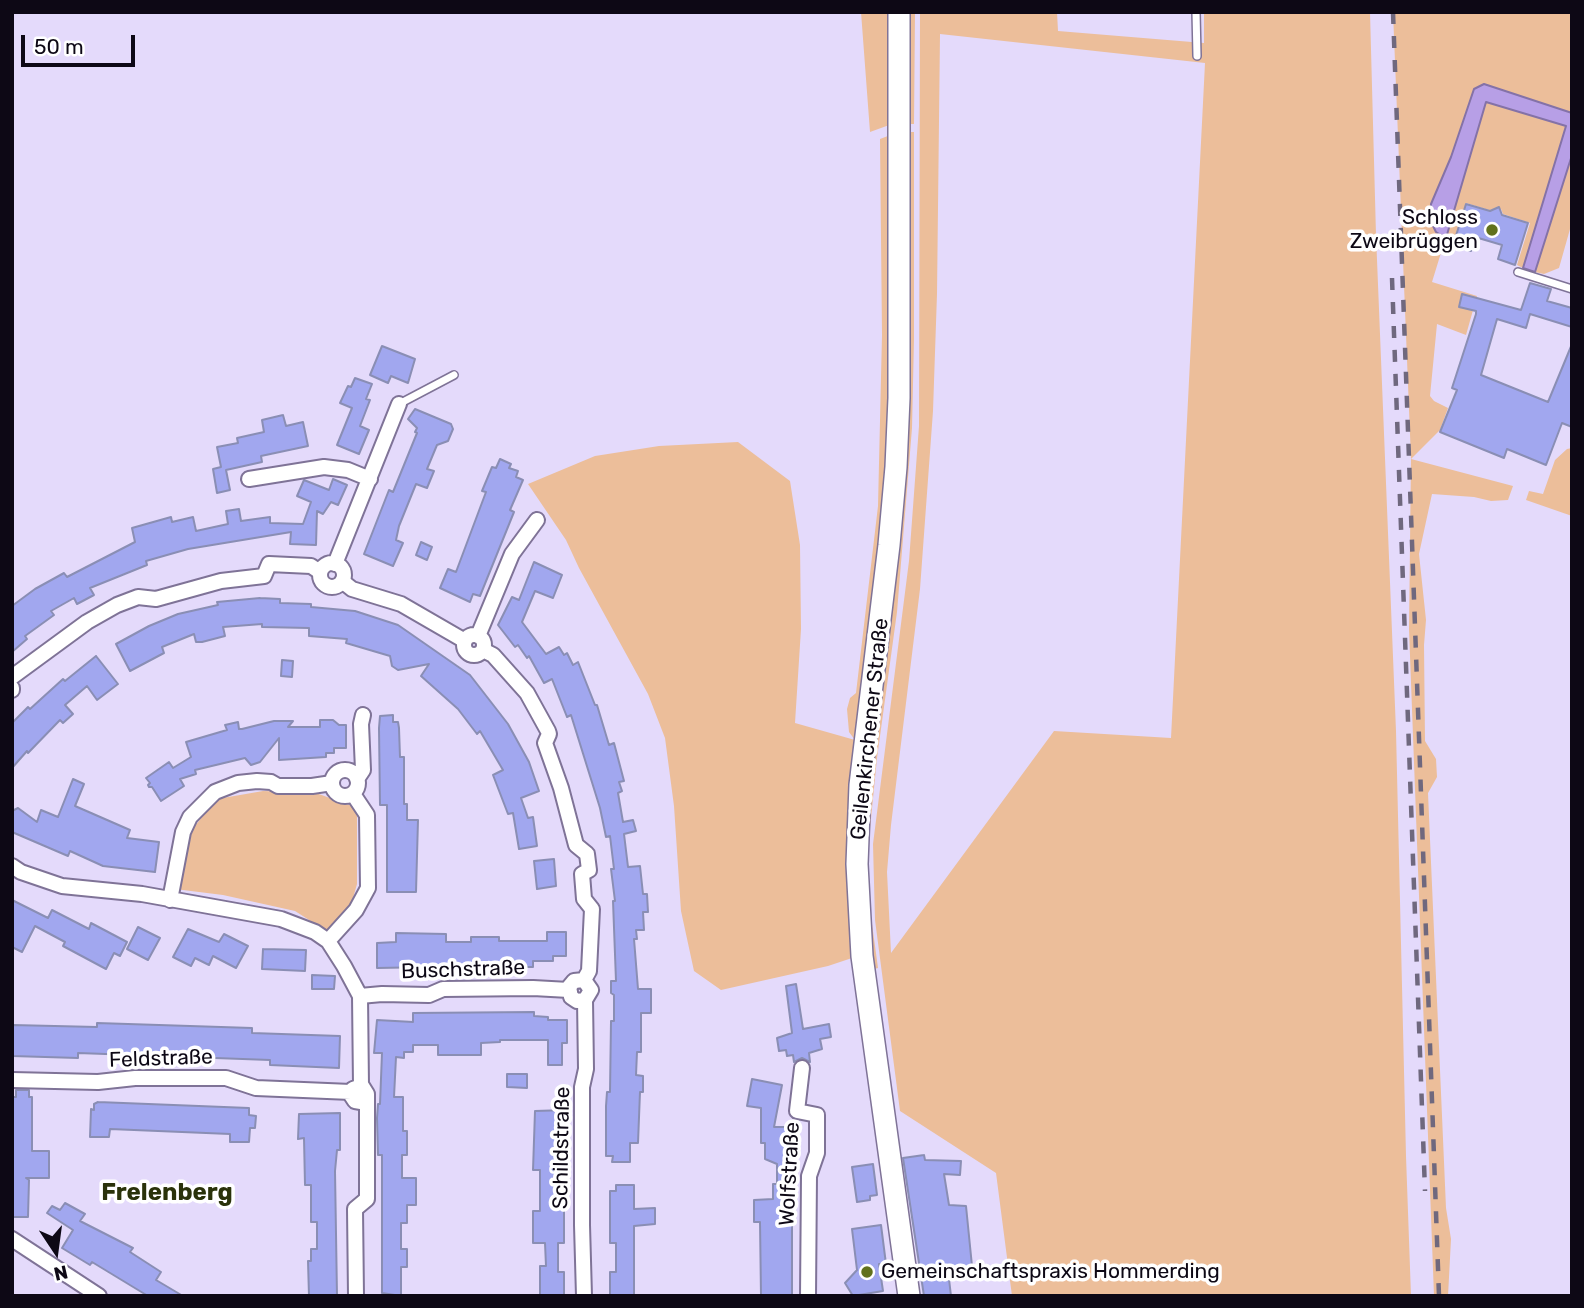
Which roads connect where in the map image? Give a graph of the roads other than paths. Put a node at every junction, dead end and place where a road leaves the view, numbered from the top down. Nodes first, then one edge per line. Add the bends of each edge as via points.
1 (899, 12) edge
2 (1196, 12) edge
3 (1198, 56) dead end
4 (1518, 272) dead end
5 (1572, 289) edge
6 (454, 375) dead end
7 (399, 404) joint
8 (249, 479) dead end
9 (370, 479) junction
10 (537, 520) dead end
11 (335, 564) junction
12 (320, 572) junction
13 (342, 581) junction
14 (475, 642) junction
15 (12, 677) edge
16 (363, 715) dead end
17 (357, 779) junction
18 (332, 783) junction
19 (353, 794) junction
20 (12, 866) edge
21 (170, 900) junction
22 (328, 941) junction
23 (584, 980) junction
24 (569, 990) junction
25 (360, 996) junction
26 (585, 1000) junction
27 (802, 1068) dead end
28 (12, 1080) edge
29 (361, 1095) junction
30 (12, 1239) edge
31 (99, 1296) edge
32 (356, 1296) edge
33 (584, 1296) edge
34 (808, 1296) edge
35 (909, 1296) edge

1 - 35 main road, Geilenkirchener Straße via 896,467 860,785 858,888 862,956
2 - 3 lane
4 - 5 lane
6 - 7 lane
7 - 9 street
8 - 9 street via 324,467
9 - 11 street
10 - 14 street via 512,554
11 - 12 street
11 - 13 street via 343,571
12 - 13 street, Schildstraße via 327,586
12 - 15 street, Schildstraße via 311,566 268,564 264,576 221,581 156,599 141,596 87,621
13 - 14 street, Schildstraße via 352,589 401,604
14 - 23 street, Schildstraße via 527,693 548,730 545,743 576,845 587,854 589,870 582,874 584,899 592,909 589,971
16 - 17 street via 363,770
17 - 18 street via 340,771
17 - 19 street
18 - 19 street via 340,795
18 - 21 street via 278,786 257,781 215,792 190,817 183,832
19 - 22 street via 367,815 368,888 356,910
20 - 21 street via 62,886
21 - 22 street via 281,919
22 - 25 street
23 - 24 street via 574,981
23 - 26 street, Schildstraße via 591,990
24 - 25 street, Buschstraße via 443,989 429,995
24 - 26 street via 574,1000
25 - 29 street
26 - 33 street, Schildstraße via 581,1141
27 - 34 street, Wolfstraße via 797,1111 817,1115 817,1153 809,1176
28 - 29 street, Feldstraße via 226,1078 256,1088
29 - 32 street via 367,1199 355,1209
30 - 31 street

